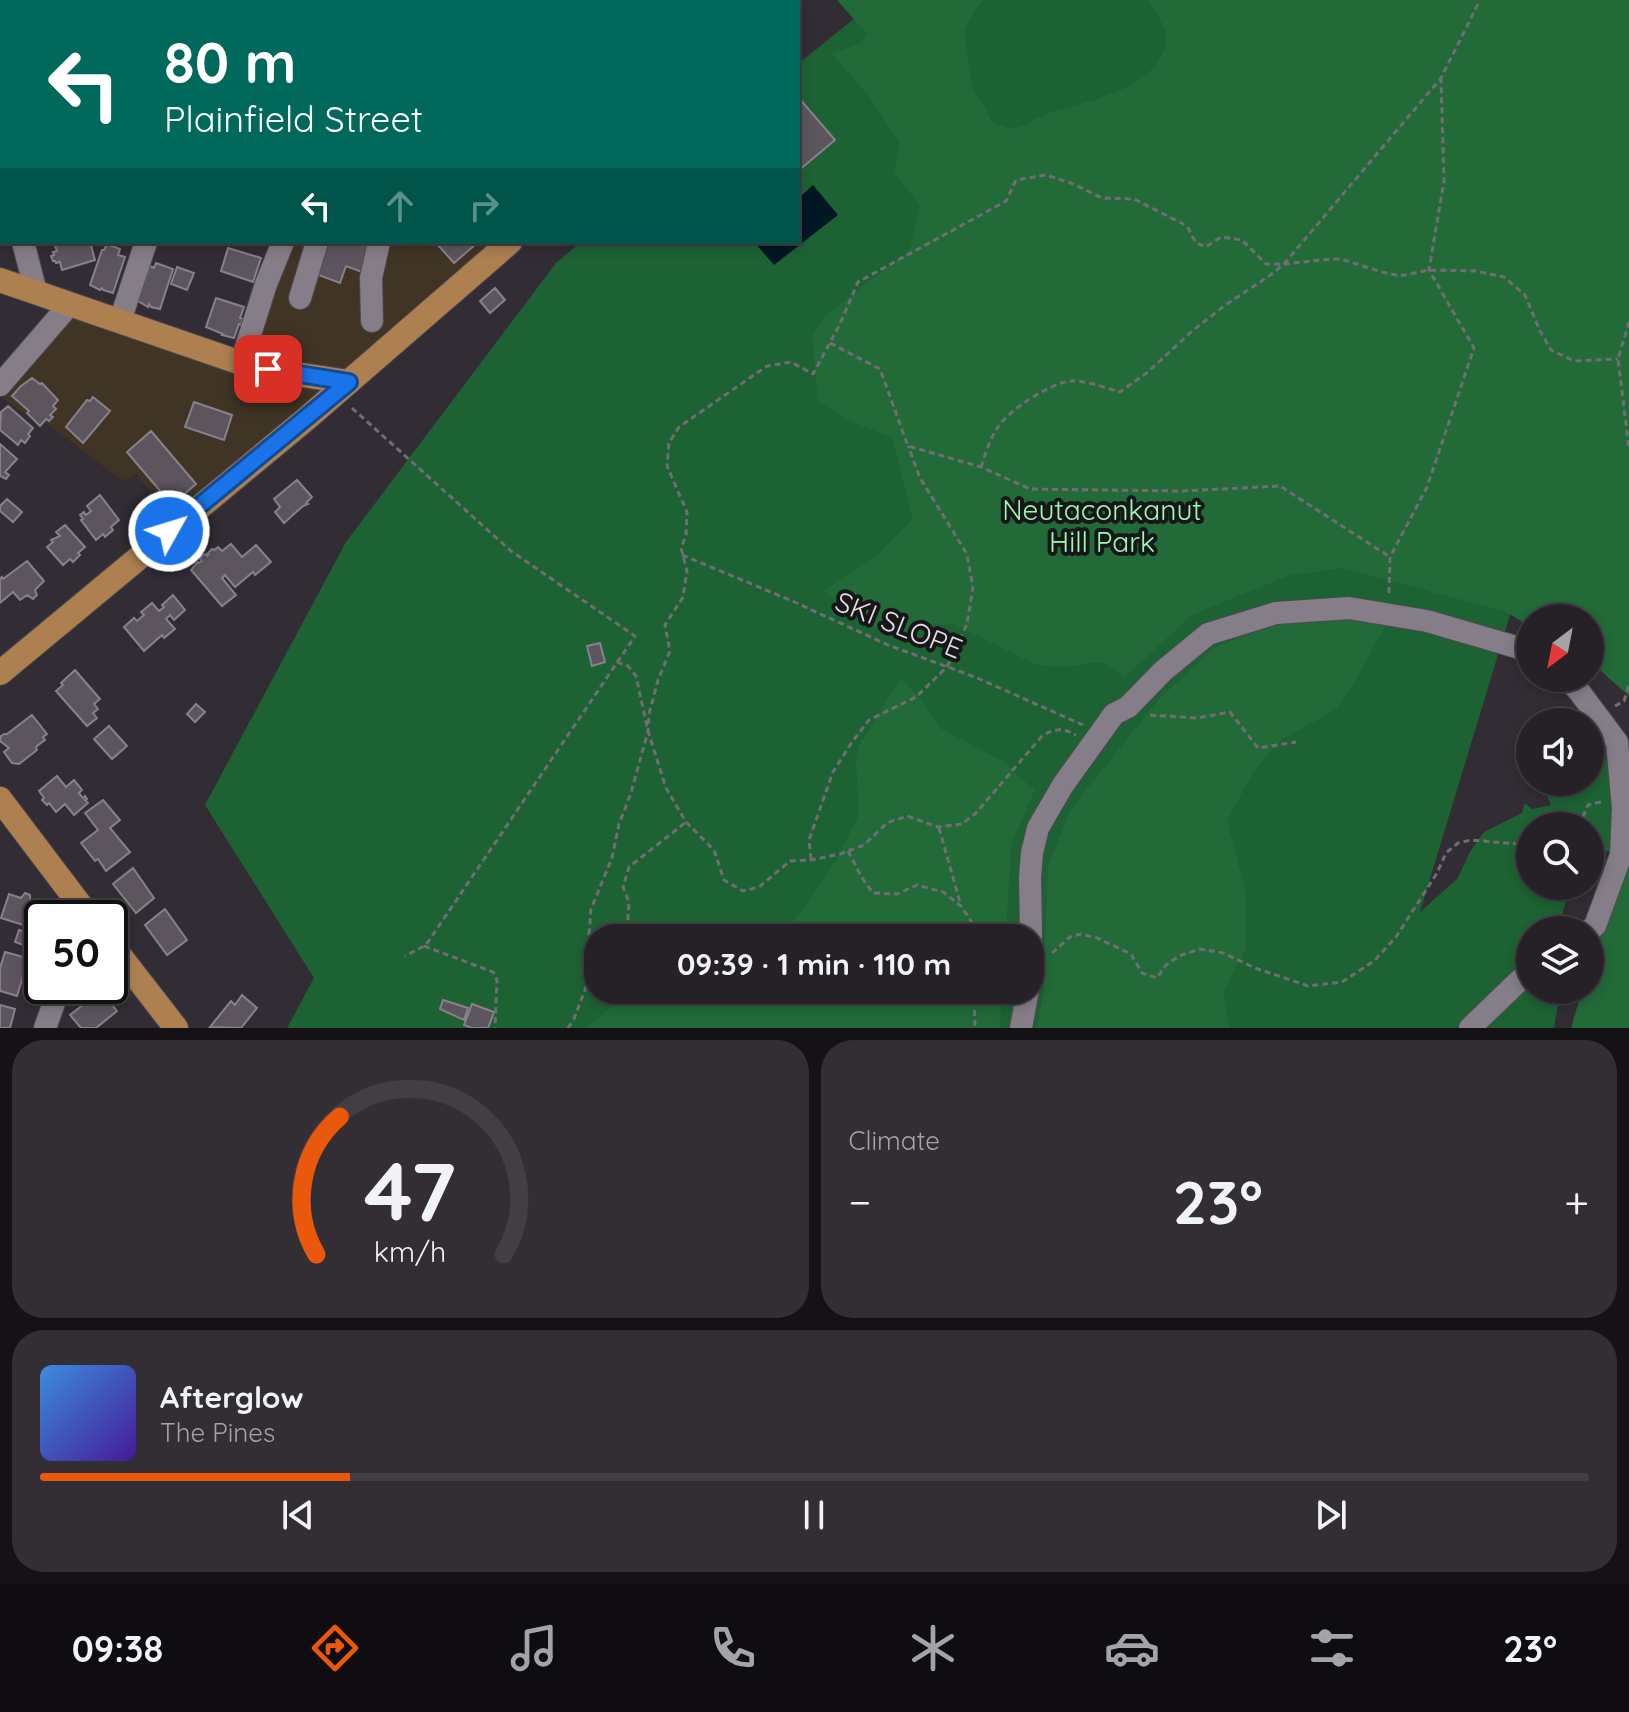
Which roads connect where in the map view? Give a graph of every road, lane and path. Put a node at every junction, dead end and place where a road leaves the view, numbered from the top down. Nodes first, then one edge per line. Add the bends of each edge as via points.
1 (1480, 0) edge
2 (1441, 78) junction
3 (24, 244) edge
4 (145, 244) edge
5 (282, 244) edge
6 (316, 244) edge
7 (379, 244) edge
8 (508, 244) edge
9 (1284, 264) junction
10 (1429, 270) junction
11 (0, 280) edge
12 (36, 292) junction
13 (300, 298) dead end
14 (70, 304) junction
15 (120, 321) junction
16 (372, 321) dead end
17 (1629, 322) edge
18 (830, 343) junction
19 (1618, 359) junction
20 (241, 363) junction
21 (0, 385) edge
22 (349, 393) junction
23 (908, 446) junction
24 (1629, 449) edge
25 (981, 467) junction
26 (682, 555) junction
27 (1390, 557) junction
28 (1387, 614) junction
29 (1516, 647) edge
30 (617, 662) junction
31 (947, 667) junction
32 (0, 673) edge
33 (1629, 685) edge
34 (1578, 692) edge
35 (1626, 702) edge
36 (1128, 707) junction
37 (1591, 708) edge
38 (1604, 713) edge
39 (1604, 724) edge
40 (648, 731) junction
41 (1101, 733) junction
42 (1073, 734) dead end
43 (1296, 742) dead end
44 (1622, 793) junction
45 (0, 799) edge
46 (1585, 812) edge
47 (686, 822) junction
48 (938, 827) junction
49 (1516, 844) edge
50 (848, 851) junction
51 (811, 860) junction
52 (74, 900) edge
53 (961, 906) junction
54 (1599, 916) edge
55 (590, 924) edge
56 (628, 924) edge
57 (972, 924) edge
58 (1036, 924) edge
59 (424, 946) junction
60 (1044, 954) edge
61 (405, 956) dead end
62 (128, 966) edge
63 (1516, 984) edge
64 (584, 992) edge
65 (54, 1004) edge
66 (974, 1004) edge
67 (1025, 1004) edge
68 (45, 1028) edge
69 (176, 1028) edge
70 (495, 1028) edge
71 (568, 1028) edge
72 (975, 1028) edge
73 (1021, 1028) edge
74 (1470, 1028) edge

1 - 2 path
2 - 9 path
2 - 10 path via 1444,181
3 - 12 street
4 - 15 street
5 - 20 street
6 - 13 street
7 - 16 street via 371,278
8 - 22 main road
9 - 10 path via 1341,259 1400,276
9 - 18 path via 1266,264 1242,240 1221,237 1206,247 1196,243 1187,226 1134,199 1102,198 1046,175 1016,180 1006,201 858,282
9 - 25 path via 1120,392 1070,381 1034,394 999,425
10 - 19 path via 1504,277 1525,295 1551,350 1574,361
10 - 27 path via 1474,348 1427,487
11 - 12 main road
12 - 14 main road
14 - 15 main road
14 - 21 street
15 - 20 main road
17 - 19 path
18 - 23 path via 880,369
18 - 26 path via 813,374 791,362 767,366 679,427 669,443 667,466 687,512
19 - 24 path
20 - 22 main road
22 - 30 path via 511,551 635,636
22 - 32 main road
23 - 25 path
23 - 31 path via 920,478 967,554 973,587 967,624
25 - 27 path via 1030,489 1280,486
26 - 31 path, SKI SLOPE
26 - 40 path via 687,571 683,597 665,625 670,651
27 - 28 path
28 - 29 street
28 - 36 street via 1349,608 1276,613 1208,634
30 - 40 path via 636,676
30 - 59 path
31 - 41 path, SKI SLOPE
31 - 51 path via 916,697 869,720 852,742 833,772 809,840
33 - 35 path
34 - 37 street
35 - 38 path
36 - 41 street via 1114,714
36 - 43 path via 1151,715 1197,718 1230,712 1258,748
39 - 44 street via 1617,742
40 - 47 path via 666,788
40 - 55 path
41 - 58 street via 1038,828 1032,853
42 - 48 path via 1057,729 1042,736 976,813 962,824
44 - 46 path via 1588,805
44 - 54 street via 1621,855
45 - 52 main road
47 - 51 path via 714,850 724,880 743,891 759,887 790,861
47 - 56 path via 629,867 623,887 629,902
48 - 50 path via 907,816 887,823 864,845
48 - 53 path
49 - 60 path via 1458,843 1446,853 1396,937 1374,961 1342,982 1308,986 1200,949 1179,956 1157,978 1142,973 1131,954 1081,934
50 - 51 path
50 - 53 path via 873,893 897,894 917,885 943,892
53 - 57 path
59 - 61 path
59 - 70 path via 493,972
62 - 69 main road
63 - 74 street
64 - 71 path
65 - 68 street
66 - 72 path
67 - 73 street

